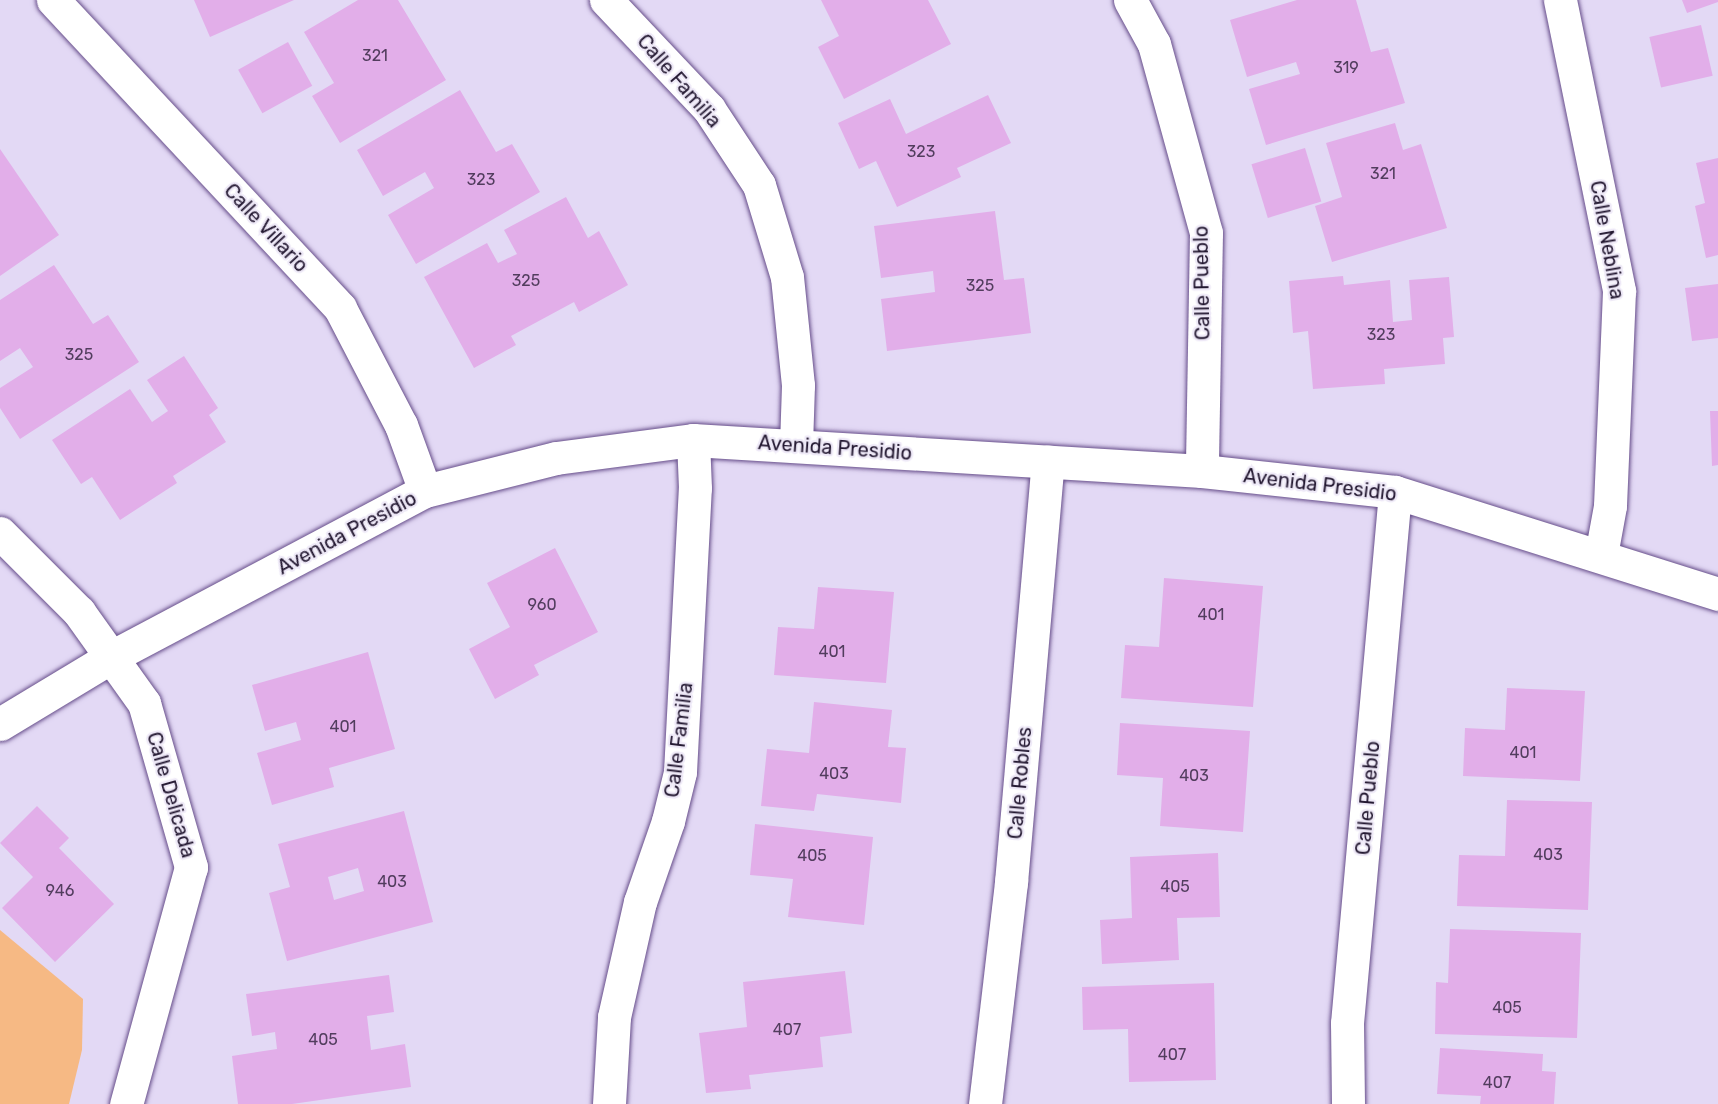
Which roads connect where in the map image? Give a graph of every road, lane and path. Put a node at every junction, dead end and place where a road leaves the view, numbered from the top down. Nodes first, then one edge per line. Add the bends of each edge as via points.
1 (53, 0) edge
2 (606, 0) edge
3 (1130, 0) edge
4 (1560, 0) edge
5 (693, 440) junction
6 (796, 445) junction
7 (1048, 462) junction
8 (1202, 471) junction
9 (425, 491) junction
10 (1395, 492) junction
11 (0, 532) edge
12 (1601, 555) junction
13 (1718, 594) edge
14 (111, 657) junction
15 (0, 724) edge
16 (126, 1104) edge
17 (609, 1104) edge
18 (985, 1104) edge
19 (1348, 1104) edge

1 - 9 street, Calle Villario via 340,308 401,424
2 - 6 street, Calle Familia via 708,109 759,185 787,277 798,385
3 - 8 street, Calle Pueblo via 1154,44 1206,233
4 - 12 street, Calle Neblina via 1619,291 1610,506
5 - 6 street, Avenida Presidio
5 - 9 street, Avenida Presidio via 556,458
5 - 17 street, Calle Familia via 694,511 680,772 640,902 614,1017
6 - 7 street, Avenida Presidio
7 - 8 street, Avenida Presidio
7 - 18 street, Calle Robles via 1011,882
8 - 10 street, Avenida Presidio
9 - 14 street, Avenida Presidio
10 - 12 street, Avenida Presidio
10 - 19 street, Calle Pueblo via 1347,1023
11 - 14 street, Calle Delicada via 79,612
12 - 13 street, Avenida Presidio
14 - 15 street, Avenida Presidio
14 - 16 street, Calle Delicada via 144,703 191,867

